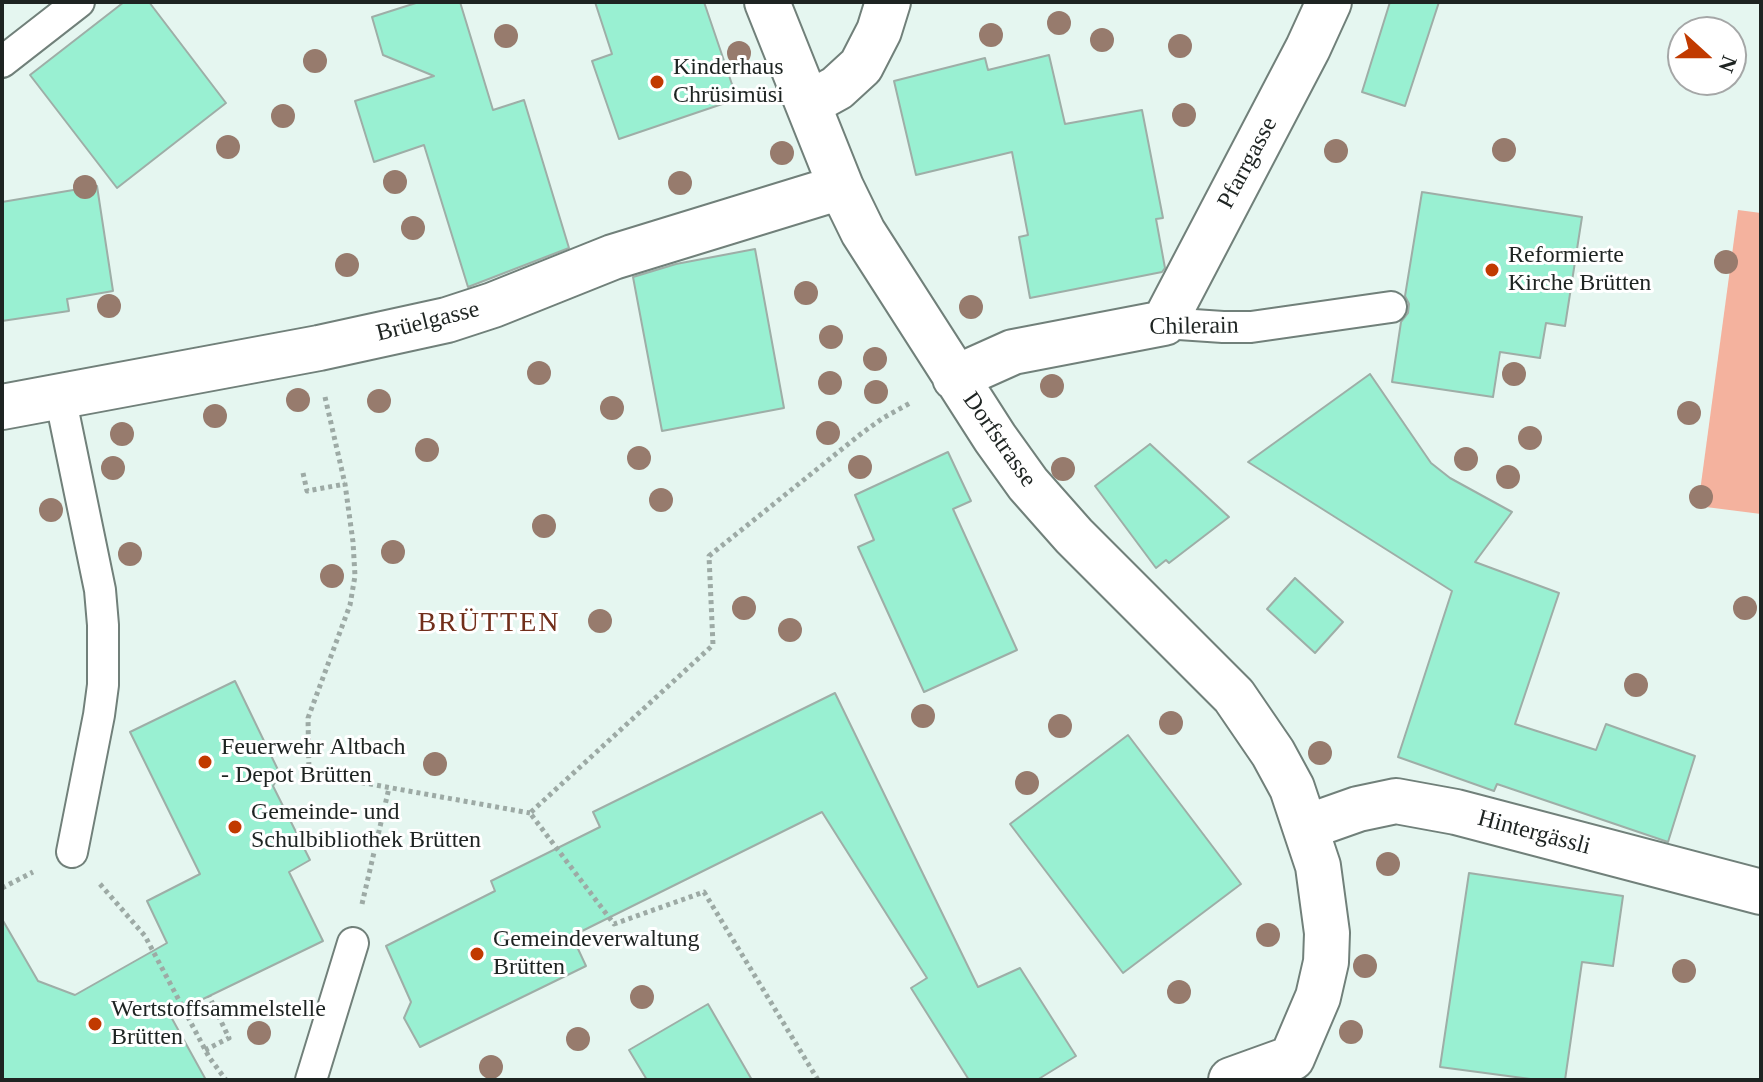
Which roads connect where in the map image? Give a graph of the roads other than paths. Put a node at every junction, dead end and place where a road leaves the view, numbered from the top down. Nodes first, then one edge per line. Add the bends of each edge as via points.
1 (79, 2) edge
2 (767, 2) edge
3 (888, 2) edge
4 (1329, 2) edge
5 (2, 62) edge
6 (808, 104) junction
7 (841, 187) junction
8 (1391, 307) dead end
9 (1164, 323) junction
10 (955, 378) junction
11 (60, 396) junction
12 (2, 407) edge
13 (1307, 827) junction
14 (72, 852) road end
15 (1761, 892) edge
16 (353, 943) road end
17 (1303, 1069) edge
18 (311, 1080) edge
19 (1231, 1080) edge

1 - 5 lane
2 - 6 street, Dorfstrasse
3 - 6 street via 861,66
4 - 9 street, Pfarrgasse
6 - 7 street, Dorfstrasse
7 - 10 street, Dorfstrasse via 885,270
7 - 11 street, Brüelgasse via 613,257 447,320
8 - 9 lane, Chilerain via 1251,327
9 - 10 street, Chilerain via 1013,352
10 - 13 street, Dorfstrasse via 1047,506 1234,696 1273,753
11 - 12 street, Brüelgasse
11 - 14 lane via 103,625 99,715
13 - 15 street, Hintergässli via 1396,801
13 - 17 street, Dorfstrasse via 1325,906 1326,962
16 - 18 lane
17 - 19 street

